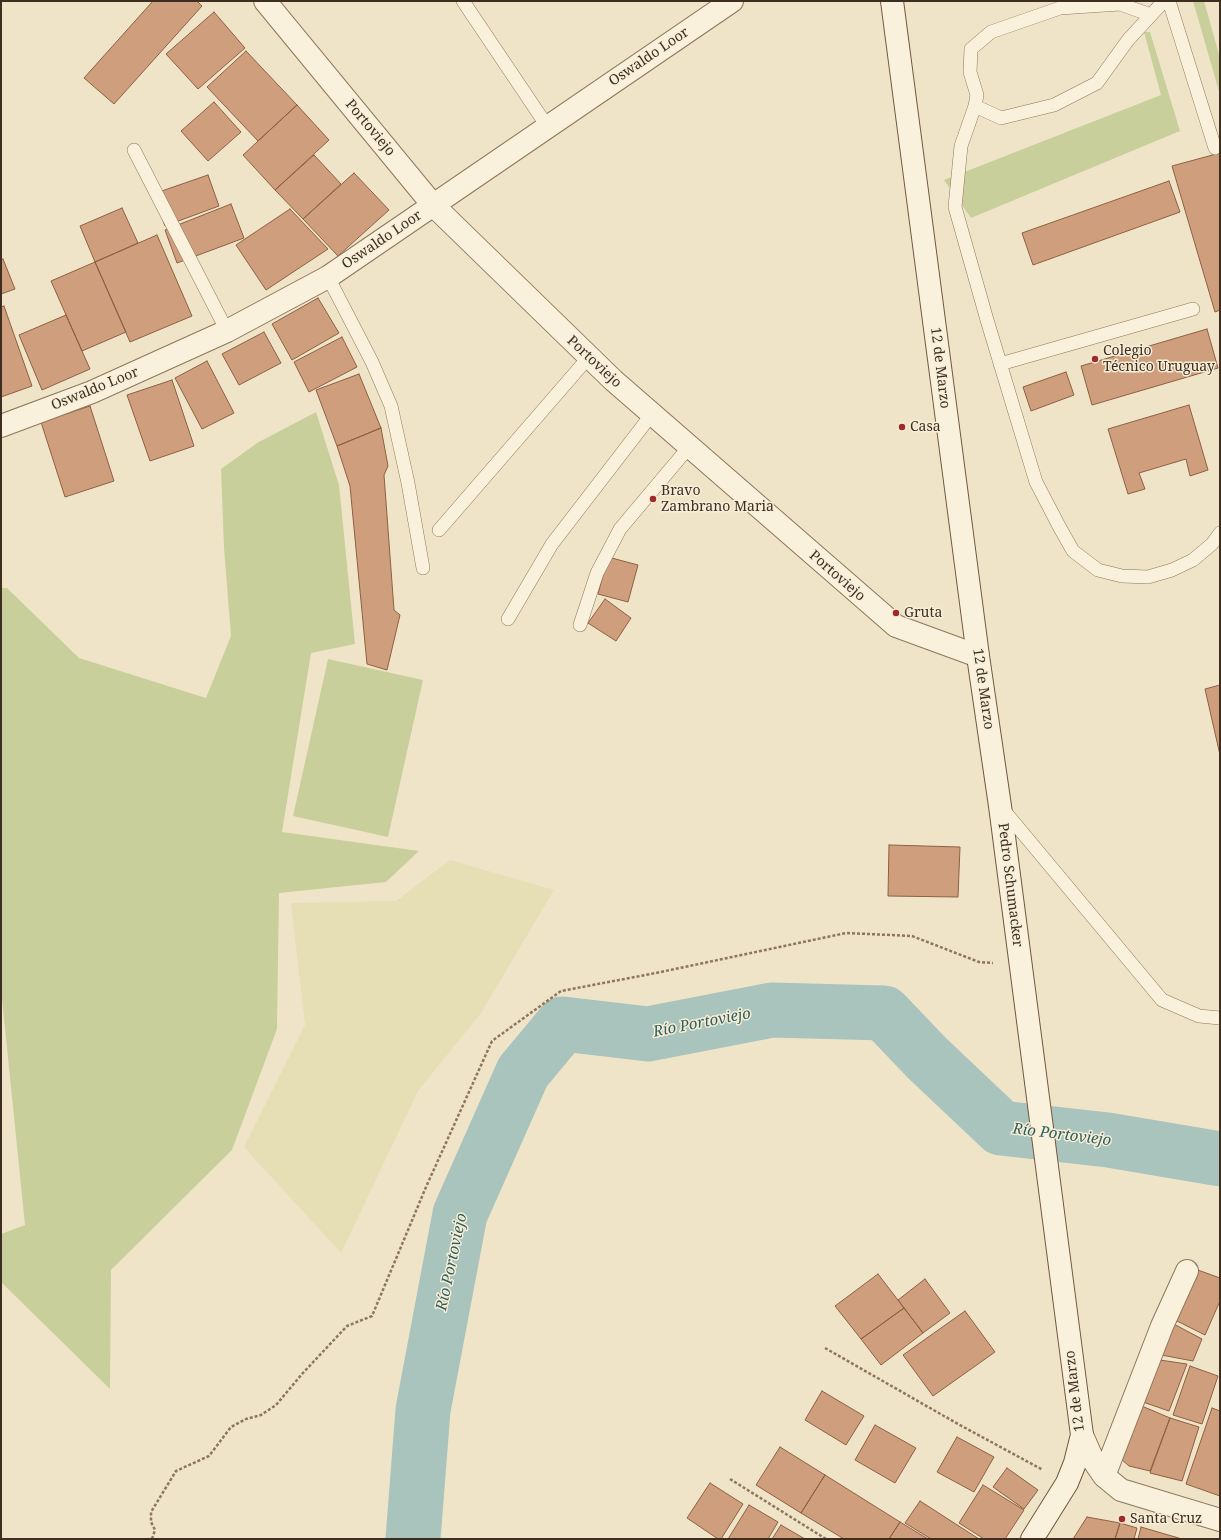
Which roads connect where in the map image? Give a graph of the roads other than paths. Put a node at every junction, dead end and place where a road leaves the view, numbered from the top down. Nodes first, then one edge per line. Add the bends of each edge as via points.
1 (264, 1) edge
2 (463, 1) edge
3 (732, 1) edge
4 (892, 1) edge
5 (1164, 1) edge
6 (1169, 1) edge
7 (1151, 15) junction
8 (975, 106) junction
9 (547, 126) junction
10 (1215, 148) dead end
11 (134, 150) dead end
12 (433, 205) junction
13 (328, 278) junction
14 (1193, 309) dead end
15 (227, 331) junction
16 (588, 358) junction
17 (1000, 364) junction
18 (652, 414) junction
19 (1, 426) edge
20 (689, 447) junction
21 (439, 530) dead end
22 (1220, 533) edge
23 (423, 568) dead end
24 (508, 619) dead end
25 (580, 625) dead end
26 (978, 656) junction
27 (1000, 806) junction
28 (1220, 1018) edge
29 (1187, 1271) dead end
30 (1065, 1304) joint
31 (1082, 1435) junction
32 (1104, 1476) junction
33 (1220, 1520) edge
34 (1032, 1539) edge

1 - 12 street, Portoviejo
2 - 9 lane
3 - 9 street, Oswaldo Loor
4 - 26 street, 12 de Marzo
5 - 7 lane
6 - 10 lane
7 - 8 lane via 1128,40 1097,83 1054,106 1001,118
7 - 8 lane via 1120,4 1060,8 991,32 971,48 970,72 977,95
8 - 17 lane via 961,146 955,207
9 - 12 street, Oswaldo Loor
11 - 15 lane
12 - 13 street, Oswaldo Loor
12 - 16 street, Portoviejo
13 - 15 street, Oswaldo Loor
13 - 23 lane via 372,362 391,406
14 - 17 lane
15 - 19 street, Oswaldo Loor via 92,392
16 - 18 street, Portoviejo
16 - 21 lane
17 - 22 lane via 1036,482 1073,551 1098,570 1122,576 1148,577 1193,560 1212,544
18 - 20 street, Portoviejo
18 - 24 lane via 552,544
20 - 25 lane via 620,529 597,573
20 - 26 street, Portoviejo via 896,626
26 - 27 street, 12 de Marzo
27 - 28 lane via 1162,1000 1199,1016
27 - 30 street, Pedro Schumacker
29 - 32 street via 1162,1326
30 - 31 street, 12 de Marzo
31 - 32 street via 1093,1460
31 - 34 street, 12 de Marzo via 1067,1483
32 - 33 street via 1121,1490

